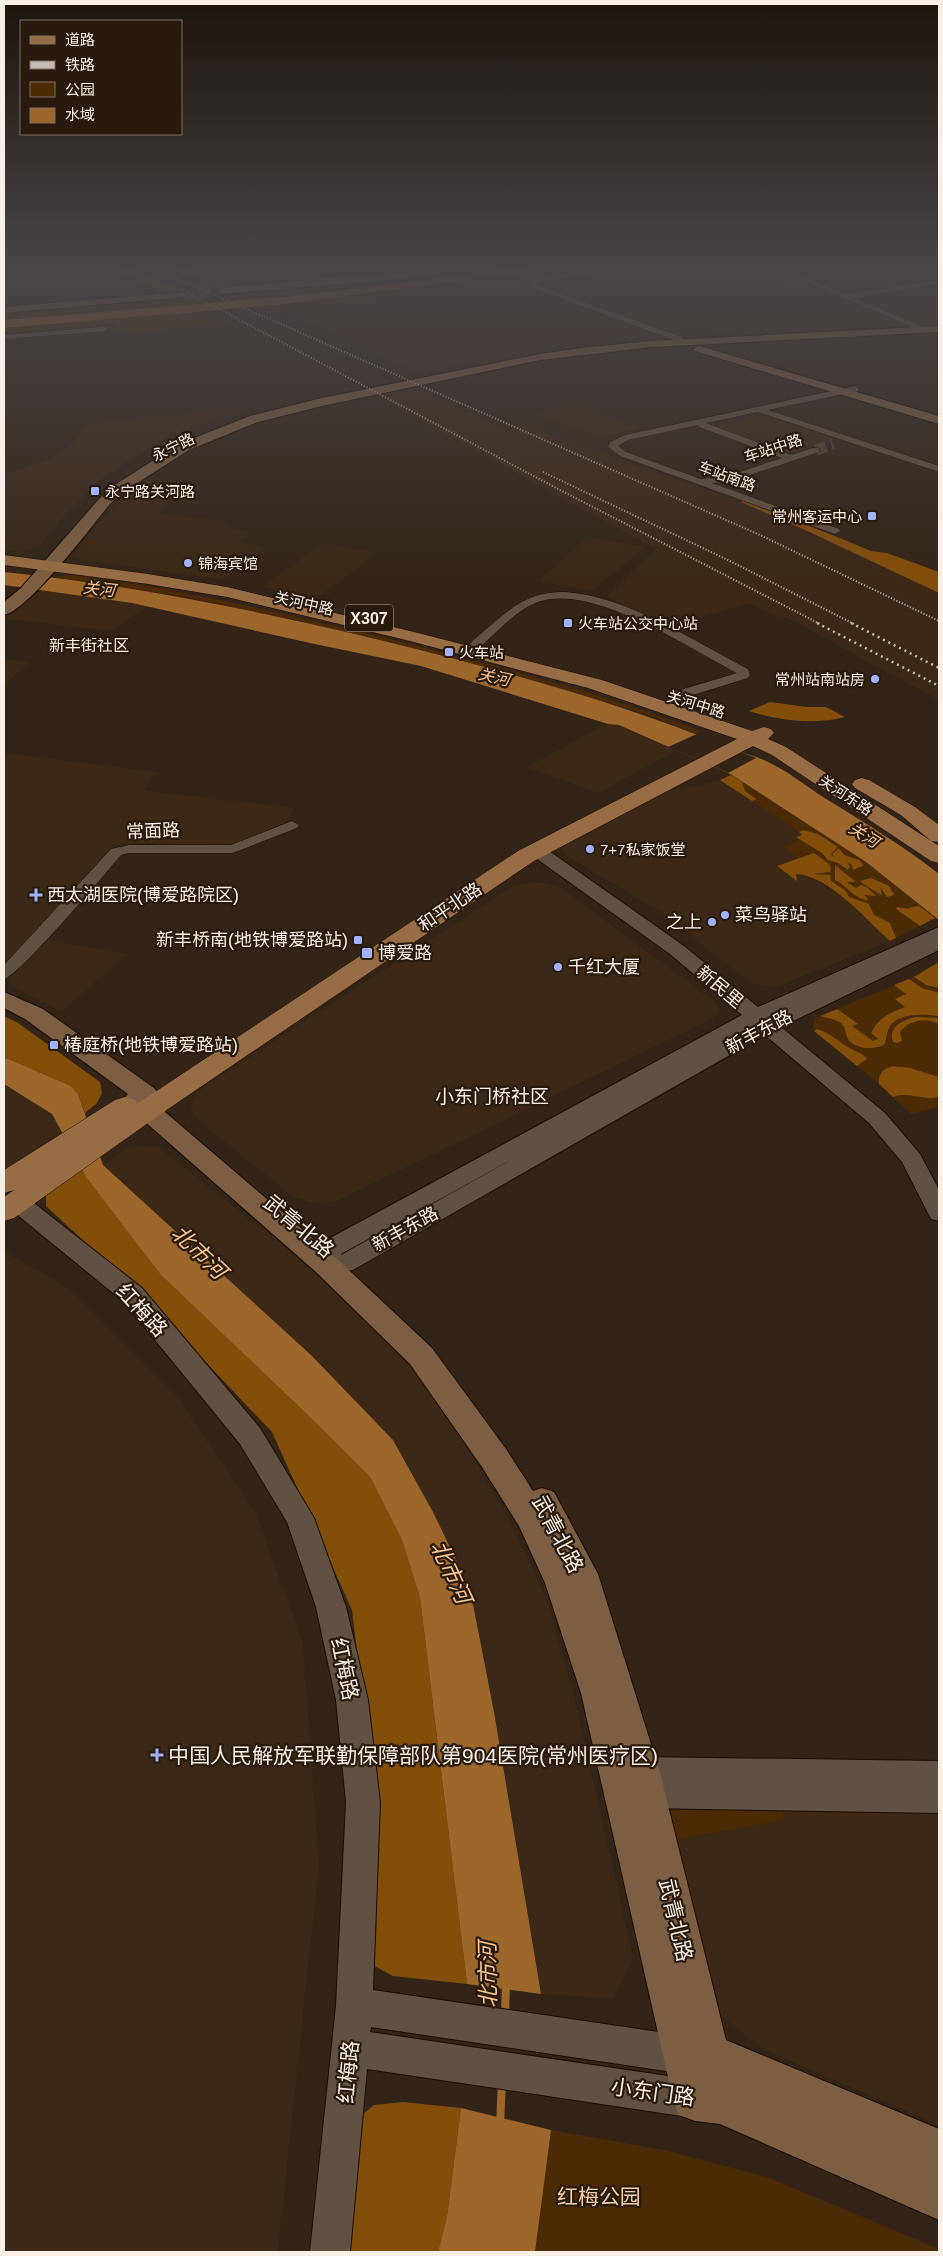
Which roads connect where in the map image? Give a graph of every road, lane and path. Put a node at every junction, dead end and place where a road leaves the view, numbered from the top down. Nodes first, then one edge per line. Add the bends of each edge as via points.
1 (471, 371) edge
2 (785, 371) edge
3 (789, 371) edge
4 (854, 392) junction
5 (764, 411) junction
6 (939, 415) edge
7 (939, 420) edge
8 (702, 425) junction
9 (850, 439) junction
10 (616, 444) junction
11 (833, 444) tunnel mouth
12 (816, 450) tunnel mouth
13 (939, 456) edge
14 (790, 458) junction
15 (922, 462) junction
16 (939, 468) edge
17 (709, 482) joint
18 (835, 531) dead end
19 (4, 554) edge
20 (4, 560) edge
21 (44, 565) junction
22 (15, 593) edge
23 (4, 610) edge
24 (476, 644) junction
25 (672, 697) junction
26 (744, 734) junction
27 (679, 768) junction
28 (292, 825) dead end
29 (939, 836) edge
30 (536, 850) junction
31 (939, 856) edge
32 (937, 937) edge
33 (4, 974) edge
34 (4, 999) edge
35 (762, 1021) junction
36 (146, 1102) junction
37 (8, 1198) edge
38 (939, 1213) edge
39 (333, 1259) junction
40 (939, 1777) edge
41 (636, 1783) junction
42 (939, 1797) edge
43 (354, 2006) junction
44 (350, 2048) junction
45 (703, 2079) junction
46 (939, 2152) edge
47 (939, 2197) edge
48 (330, 2252) edge

1 - 21 main road, 永宁路 via 254,419 184,447 140,473 105,500
2 - 4 main road
3 - 4 main road
4 - 5 street
4 - 6 main road
4 - 7 main road
5 - 8 street
5 - 9 street
5 - 10 street via 625,438
8 - 10 street
8 - 14 street
9 - 11 street
9 - 15 street
10 - 17 street, 车站南路 via 628,452
10 - 18 street, 车站南路 via 613,448 623,454
12 - 14 street, 车站中路
13 - 15 street
14 - 17 street, 车站中路 via 725,480
15 - 16 street
19 - 21 main road, 关河中路
20 - 21 main road, 关河中路
21 - 22 main road, 永宁路
21 - 24 main road, 关河中路 / X307 via 149,573 261,593
21 - 26 main road, 关河中路 via 227,592 368,626 595,684
22 - 23 main road, 永宁路
24 - 25 main road, 关河中路 / X307 via 604,676
24 - 25 street via 530,601 562,595 599,600 744,672 744,675
25 - 26 main road, 关河中路
26 - 27 main road
26 - 29 main road, 关河东路 via 908,811
26 - 31 main road, 关河东路 via 779,751
27 - 30 main road, 和平北路
27 - 36 main road, 和平北路 via 506,848 477,866
28 - 33 street, 常面路 via 233,849 129,849 116,852
30 - 35 street, 新民里 via 677,950
30 - 36 main road, 和平北路
32 - 35 street, 新丰东路
34 - 36 main road via 34,1014
35 - 38 street, 新民里 via 877,1118 912,1160
35 - 39 street, 新丰东路
36 - 37 main road, 和平北路 via 96,1133
36 - 39 main road, 武青北路
37 - 43 street, 红梅路 via 133,1295 250,1436 300,1518 331,1607 352,1700 363,1802
39 - 41 main road, 武青北路 via 420,1356 494,1458 532,1518 562,1583
40 - 41 street
41 - 42 street
41 - 45 main road, 武青北路
43 - 44 street, 红梅路
43 - 45 street, 小东门路 via 543,2034
44 - 45 street, 小东门路 via 544,2076
44 - 48 street, 红梅路
45 - 46 main road, 小东门路 via 727,2062
45 - 47 main road, 小东门路

